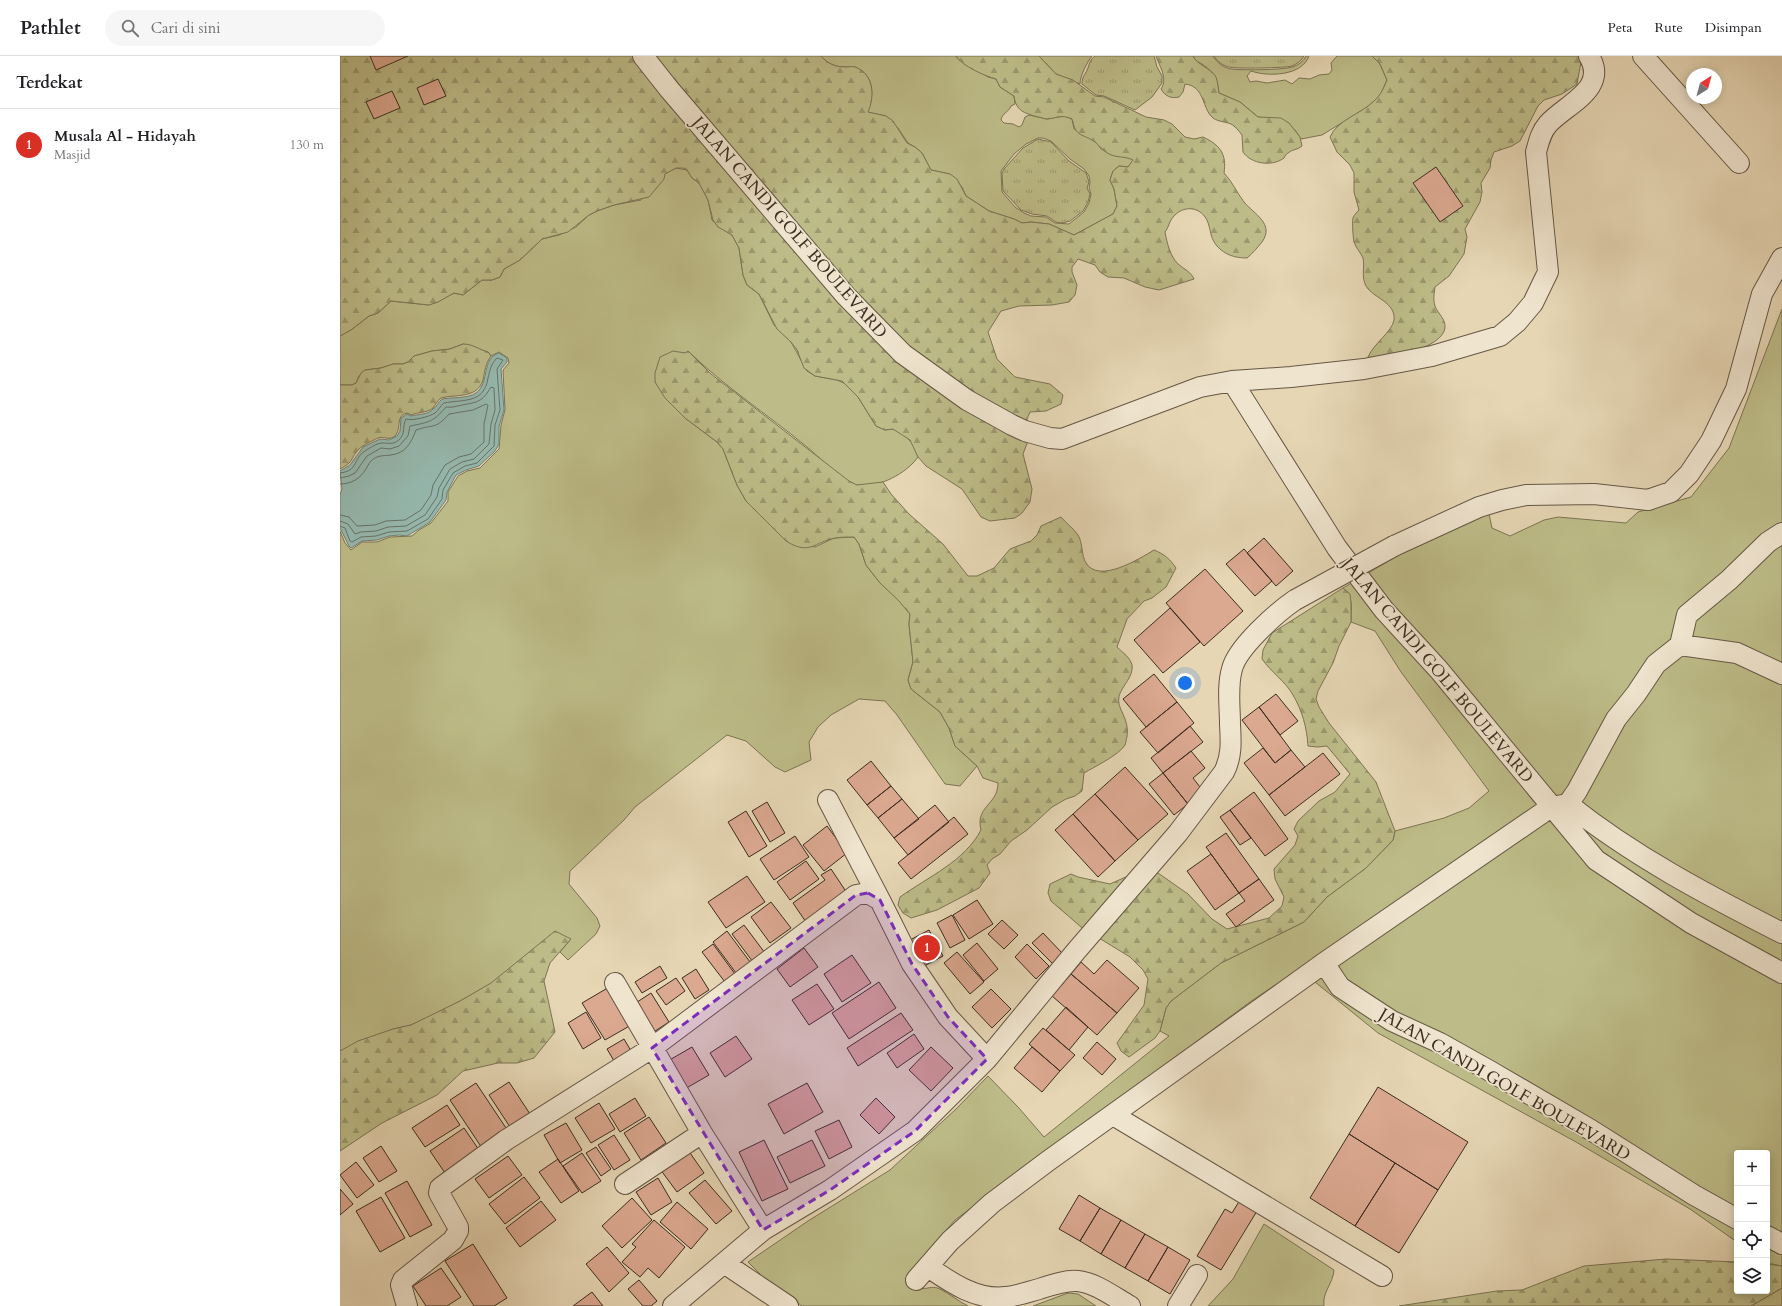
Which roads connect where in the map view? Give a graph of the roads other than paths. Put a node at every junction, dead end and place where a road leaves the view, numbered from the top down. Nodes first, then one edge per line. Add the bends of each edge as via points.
1 (643, 56) edge
2 (1589, 56) edge
3 (1643, 56) edge
4 (1739, 163) dead end
5 (1782, 258) edge
6 (1232, 381) junction
7 (1782, 533) edge
8 (1680, 645) junction
9 (1782, 674) edge
10 (828, 800) dead end
11 (1559, 805) junction
12 (880, 900) junction
13 (1782, 933) edge
14 (1324, 963) junction
15 (1782, 973) edge
16 (614, 983) dead end
17 (652, 1048) junction
18 (987, 1059) junction
19 (1113, 1115) junction
20 (702, 1133) junction
21 (625, 1184) dead end
22 (1734, 1217) edge
23 (763, 1230) junction
24 (1770, 1238) edge
25 (1782, 1244) edge
26 (724, 1263) junction
27 (1197, 1275) dead end
28 (1382, 1276) dead end
29 (407, 1306) edge
30 (673, 1306) edge
31 (788, 1306) edge
32 (1130, 1306) edge
33 (1178, 1306) edge

1 - 6 street, JALAN CANDI GOLF BOULEVARD via 846,296 903,354 967,400 1012,425 1025,431 1062,439 1200,387
2 - 6 street via 1595,70 1594,82 1549,124 1540,136 1536,152 1548,272 1533,303 1517,322 1500,336 1432,356 1342,371
3 - 4 street
5 - 18 street, bridge via 1762,294 1736,389 1711,441 1689,474 1672,492 1648,500 1594,494 1526,495 1479,507 1394,546 1295,600 1281,610 1250,641 1234,661 1231,671 1231,752 1224,772 1178,833
6 - 11 street, JALAN CANDI GOLF BOULEVARD via 1337,548 1384,610
7 - 8 street via 1768,542 1729,580 1687,615
8 - 9 street via 1737,654
8 - 11 street via 1656,664 1616,719 1577,791
10 - 12 street
11 - 13 street via 1692,886
11 - 14 street
11 - 15 street, JALAN CANDI GOLF BOULEVARD via 1596,860 1691,923
12 - 17 street via 868,893 856,895
12 - 18 street via 916,970 948,1017
14 - 19 street
14 - 22 street, JALAN CANDI GOLF BOULEVARD via 1340,987 1392,1021 1440,1043 1490,1071
16 - 17 street
17 - 20 street
17 - 29 street via 506,1140 440,1188 439,1193 458,1231 453,1240 403,1280 401,1285
18 - 23 street via 916,1131 830,1190
19 - 28 street
19 - 32 street via 992,1203 950,1241 922,1273 951,1282 971,1292 1006,1297 1076,1281 1090,1284
20 - 21 street
20 - 23 street
23 - 26 street
24 - 25 street
26 - 30 street
26 - 31 street
27 - 33 street

